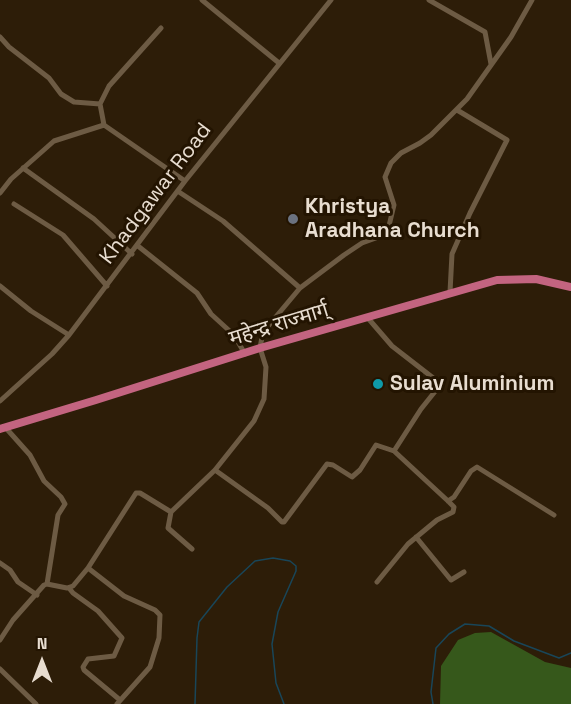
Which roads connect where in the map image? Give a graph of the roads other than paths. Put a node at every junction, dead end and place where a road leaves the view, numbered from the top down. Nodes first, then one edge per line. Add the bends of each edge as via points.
1 (202, 0) edge
2 (331, 0) edge
3 (429, 0) edge
4 (532, 0) edge
5 (160, 28) dead end
6 (0, 37) edge
7 (279, 63) junction
8 (491, 64) junction
9 (100, 104) junction
10 (458, 110) junction
11 (104, 125) junction
12 (22, 168) junction
13 (185, 182) junction
14 (179, 192) junction
15 (0, 193) edge
16 (14, 204) dead end
17 (138, 246) junction
18 (132, 254) junction
19 (0, 286) edge
20 (107, 286) junction
21 (571, 287) edge
22 (300, 288) junction
23 (450, 292) junction
24 (367, 317) junction
25 (69, 335) junction
26 (260, 348) junction
27 (245, 354) junction
28 (0, 401) edge
29 (2, 428) edge
30 (394, 451) junction
31 (216, 470) junction
32 (448, 501) junction
33 (171, 512) junction
34 (554, 515) dead end
35 (416, 537) junction
36 (192, 549) dead end
37 (0, 563) edge
38 (437, 564) junction
39 (88, 568) junction
40 (432, 569) dead end
41 (464, 572) dead end
42 (377, 582) dead end
43 (47, 584) junction
44 (69, 588) junction
45 (37, 595) junction
46 (0, 640) edge
47 (0, 669) edge
48 (118, 702) edge
49 (36, 704) edge

1 - 7 street
2 - 7 street, Khadgawar Road
3 - 8 street via 485,32
4 - 8 street
5 - 9 street via 109,86
6 - 9 street via 49,78 61,94 74,102
7 - 13 street, Khadgawar Road
8 - 10 street
9 - 11 street
10 - 22 street via 391,163 385,177 394,205 387,234 362,243
10 - 23 street via 507,140 452,254
11 - 12 street via 54,141
11 - 13 street
12 - 15 street
12 - 18 street via 94,219
13 - 14 street, Khadgawar Road
14 - 17 street, Khadgawar Road
14 - 22 street via 231,228
16 - 20 street via 63,235
17 - 18 street, Khadgawar Road
17 - 27 street via 197,293
18 - 20 street, Khadgawar Road
19 - 25 street
20 - 25 street, Khadgawar Road
21 - 23 highway, महेन्द्र राज्मार्ग् via 516,278
22 - 26 street via 268,325
23 - 24 highway, महेन्द्र राज्मार्ग्
24 - 26 highway, महेन्द्र राज्मार्ग्
24 - 30 street via 392,346 441,384
25 - 28 street, Khadgawar Road
26 - 27 highway, महेन्द्र राज्मार्ग्
26 - 31 street via 266,367 264,399 254,421
27 - 29 highway, महेन्द्र राज्मार्ग्
29 - 43 street via 30,455 44,481 65,504 58,515
30 - 31 street via 376,445 352,477 327,464 284,522
30 - 32 street
31 - 33 street
32 - 34 street via 477,467
32 - 35 street via 453,512
33 - 36 street via 168,528
33 - 39 street via 136,493
35 - 38 street
35 - 42 street
37 - 45 street
38 - 40 street
38 - 41 street via 451,580
39 - 44 street
39 - 48 street via 124,596 160,615 159,638 150,667
43 - 44 street
43 - 45 street
44 - 48 street via 98,611 122,638 114,656 88,659 83,667
45 - 46 street
47 - 49 street

